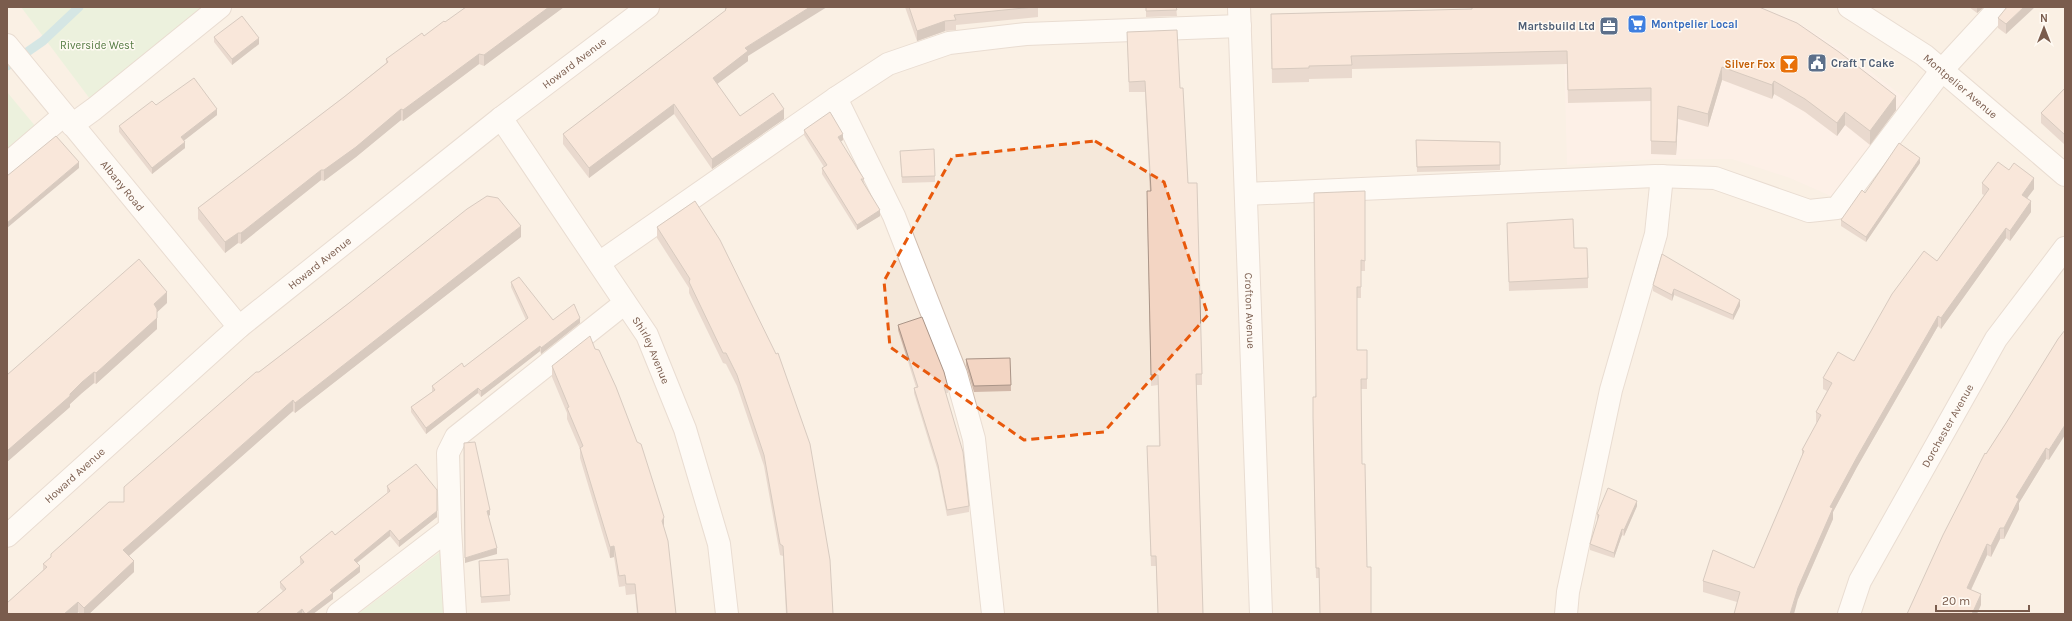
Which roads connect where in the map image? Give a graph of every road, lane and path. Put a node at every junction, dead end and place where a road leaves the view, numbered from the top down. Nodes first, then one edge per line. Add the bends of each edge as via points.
1 (220, 7) edge
2 (648, 7) edge
3 (1849, 7) edge
4 (2000, 7) edge
5 (1239, 17) edge
6 (8, 46) edge
7 (1942, 70) junction
8 (836, 98) junction
9 (501, 118) junction
10 (68, 120) junction
11 (7, 164) edge
12 (2065, 175) edge
13 (1662, 176) junction
14 (1246, 194) junction
15 (2065, 248) edge
16 (599, 264) junction
17 (625, 303) junction
18 (239, 327) junction
19 (450, 528) junction
20 (7, 536) edge
21 (338, 614) edge
22 (455, 614) edge
23 (728, 614) edge
24 (993, 614) edge
25 (1261, 614) edge
26 (1566, 614) edge
27 (1849, 614) edge

1 - 10 street via 94,109
2 - 9 street, Howard Avenue
3 - 7 street, Montpelier Avenue via 1924,55
4 - 7 street
5 - 8 street via 1026,34 949,43 888,64
5 - 14 street, Crofton Avenue
6 - 10 street, Albany Road
7 - 12 street, Montpelier Avenue
7 - 13 street via 1837,208 1809,211 1714,178
8 - 16 street
8 - 24 street via 894,216 956,374 974,439
9 - 16 street, Shirley Avenue
9 - 18 street, Howard Avenue
10 - 11 street
10 - 18 street, Albany Road
13 - 14 street
13 - 26 street via 1656,234 1612,390 1568,592
14 - 25 street, Crofton Avenue
15 - 27 street, Dorchester Avenue via 1996,339 1860,581
16 - 17 street, Shirley Avenue
17 - 19 street via 456,437 448,453
17 - 23 street, Shirley Avenue via 647,335 685,429 719,544
18 - 20 street, Howard Avenue
19 - 21 street
19 - 22 street

